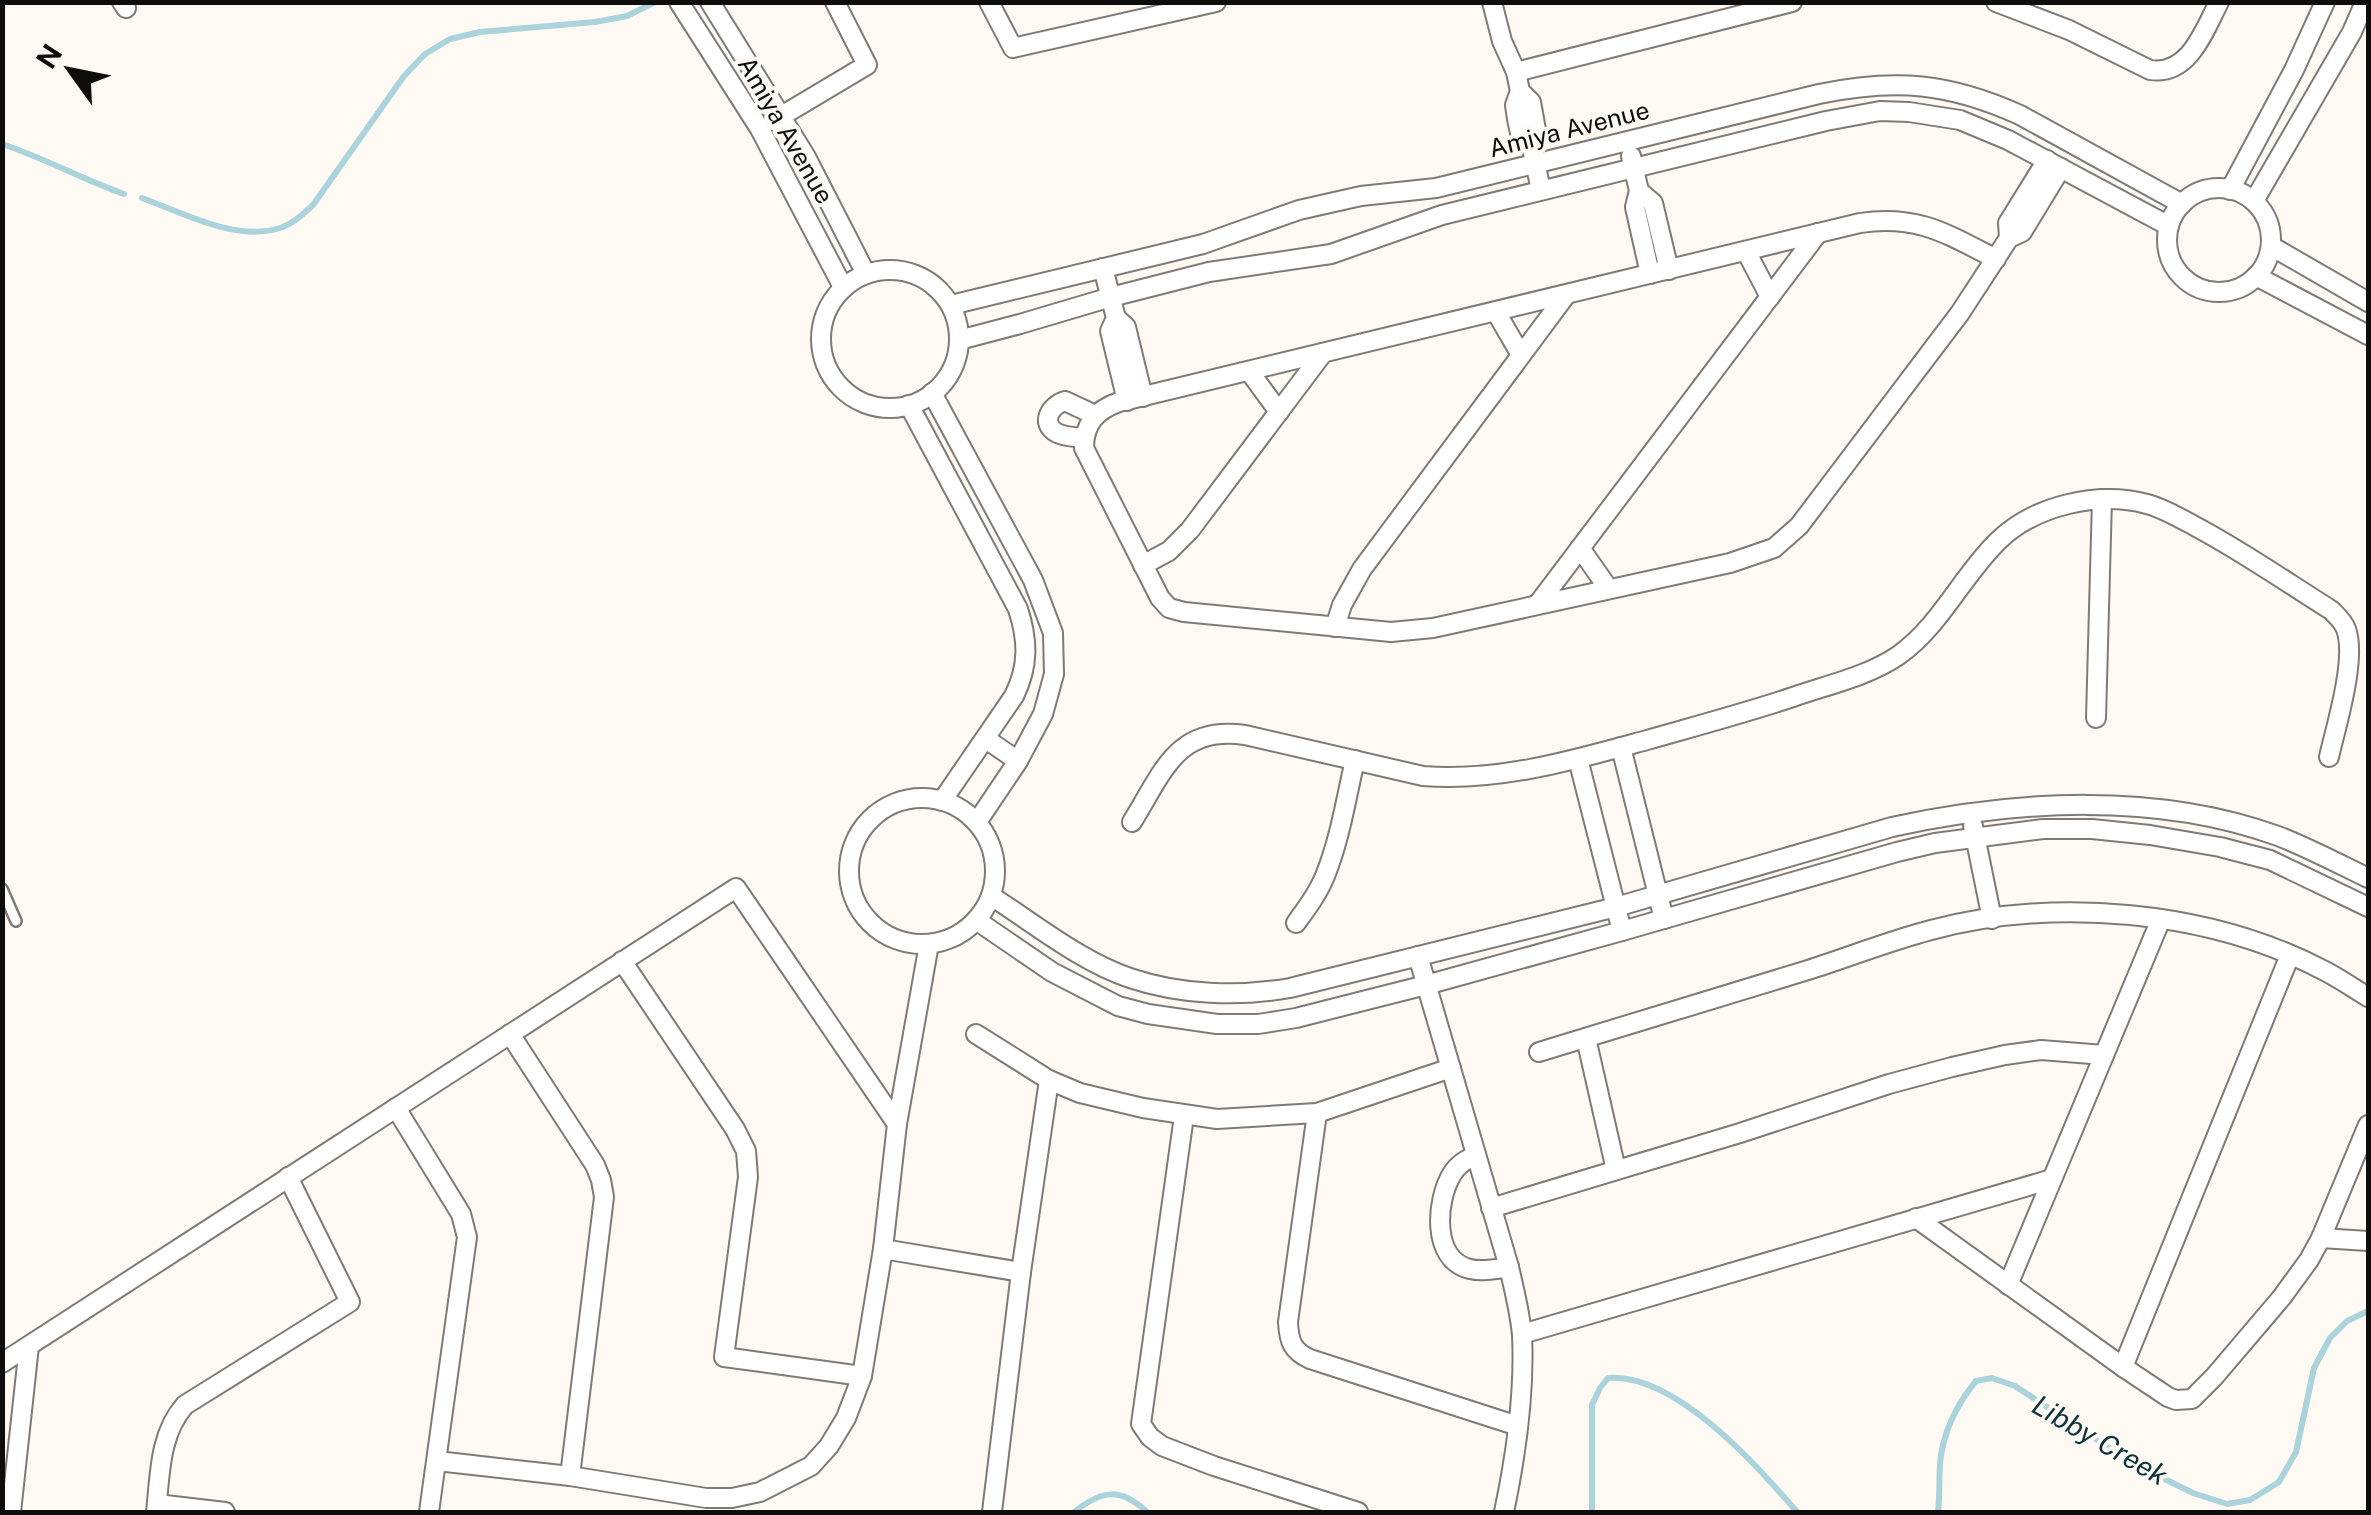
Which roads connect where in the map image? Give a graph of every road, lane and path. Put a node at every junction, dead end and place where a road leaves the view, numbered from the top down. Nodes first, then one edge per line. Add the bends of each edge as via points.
1 (679, 2) edge
2 (710, 2) edge
3 (835, 2) edge
4 (989, 2) edge
5 (1216, 2) edge
6 (1492, 2) edge
7 (1792, 2) edge
8 (1996, 2) edge
9 (2219, 2) edge
10 (2325, 2) edge
11 (2366, 2) edge
12 (1518, 81) junction
13 (782, 116) junction
14 (760, 129) junction
15 (1627, 141) junction
16 (1535, 164) junction
17 (2054, 164) junction
18 (1634, 167) junction
19 (1541, 190) junction
20 (2230, 190) junction
21 (2254, 201) junction
22 (2182, 204) junction
23 (2169, 226) junction
24 (1818, 234) junction
25 (2271, 246) junction
26 (1746, 251) junction
27 (1996, 259) junction
28 (1104, 268) junction
29 (1659, 272) junction
30 (866, 274) junction
31 (2256, 276) junction
32 (1052, 280) junction
33 (843, 287) junction
34 (1000, 293) junction
35 (1566, 295) junction
36 (1110, 296) junction
37 (1770, 296) junction
38 (2368, 302) edge
39 (951, 305) junction
40 (1060, 312) junction
41 (1496, 312) junction
42 (1008, 328) junction
43 (2368, 335) edge
44 (959, 340) junction
45 (1323, 353) junction
46 (1521, 355) junction
47 (1248, 371) junction
48 (932, 393) junction
49 (1135, 399) junction
50 (909, 405) junction
51 (1279, 412) junction
52 (1095, 415) junction
53 (1084, 438) junction
54 (2102, 499) junction
55 (1580, 548) junction
56 (1143, 566) junction
57 (1608, 588) junction
58 (1538, 604) junction
59 (1335, 626) junction
60 (1001, 718) junction
61 (2096, 718) dead end
62 (1033, 735) junction
63 (986, 739) junction
64 (1621, 747) junction
65 (2329, 758) dead end
66 (1578, 759) junction
67 (1356, 760) junction
68 (1018, 761) junction
69 (942, 800) junction
70 (1970, 814) junction
71 (977, 822) junction
72 (1132, 822) dead end
73 (1975, 838) junction
74 (2368, 878) edge
75 (2, 889) edge
76 (1658, 895) junction
77 (991, 896) junction
78 (1616, 906) junction
79 (2368, 907) edge
80 (1664, 919) junction
81 (1992, 919) junction
82 (2160, 919) junction
83 (976, 920) junction
84 (16, 921) dead end
85 (1296, 923) dead end
86 (1622, 931) junction
87 (929, 944) junction
88 (2290, 955) junction
89 (1418, 956) junction
90 (622, 961) junction
91 (1426, 985) junction
92 (2368, 998) edge
93 (510, 1034) junction
94 (976, 1034) dead end
95 (1586, 1038) junction
96 (1539, 1052) dead end
97 (2104, 1055) junction
98 (1450, 1068) junction
99 (1049, 1080) junction
100 (396, 1108) junction
101 (1317, 1113) junction
102 (1184, 1116) junction
103 (897, 1124) junction
104 (2368, 1125) edge
105 (1476, 1155) junction
106 (1616, 1170) junction
107 (288, 1178) junction
108 (2052, 1179) junction
109 (1491, 1208) junction
110 (1916, 1218) junction
111 (2322, 1238) junction
112 (2368, 1241) edge
113 (884, 1249) junction
114 (1508, 1267) junction
115 (1021, 1272) junction
116 (2008, 1285) junction
117 (1522, 1334) junction
118 (29, 1346) junction
119 (2, 1363) edge
120 (2123, 1367) junction
121 (862, 1376) junction
122 (1518, 1426) junction
123 (436, 1461) junction
124 (570, 1476) junction
125 (705, 1506) edge
126 (156, 1508) edge
127 (11, 1512) edge
128 (225, 1512) edge
129 (429, 1512) edge
130 (992, 1512) edge
131 (1358, 1512) edge
132 (1504, 1512) edge

1 - 14 street, Amiya Avenue
2 - 13 street, Amiya Avenue
3 - 13 street via 867,66
4 - 5 street via 1013,48
6 - 12 street
7 - 12 street
8 - 9 street via 2173,78
10 - 20 street
11 - 21 street
12 - 16 street via 1520,133 1531,144
13 - 14 street
13 - 30 street, Amiya Avenue
14 - 33 street, Amiya Avenue
15 - 16 street, Amiya Avenue
15 - 18 street
15 - 22 street, Amiya Avenue via 1848,88 1943,88 2020,115
16 - 19 street
16 - 28 street, Amiya Avenue via 1299,210 1220,239
17 - 18 street, Amiya Avenue via 1960,120 1880,112
17 - 23 street, Amiya Avenue
17 - 27 street via 2008,223 2009,238
18 - 19 street, Amiya Avenue
18 - 29 street via 1639,191 1653,203
19 - 36 street, Amiya Avenue via 1424,220 1331,254
20 - 21 street
20 - 22 street via 2204,191
21 - 25 street via 2268,222
22 - 23 street
23 - 31 street via 2171,260 2193,285 2226,292
24 - 26 street
24 - 27 street via 1904,220
24 - 37 street
25 - 31 street
25 - 38 street
26 - 29 street
26 - 37 street
27 - 57 street via 1788,538 1730,563
28 - 32 street, Amiya Avenue
28 - 36 street
29 - 35 street
30 - 33 street
30 - 39 street via 914,273
31 - 43 street
32 - 34 street, Amiya Avenue
32 - 40 street
33 - 50 street via 821,332 834,380 876,407
34 - 39 street, Amiya Avenue
34 - 42 street
35 - 41 street
35 - 46 street
36 - 40 street, Amiya Avenue
36 - 49 street via 1126,327
37 - 55 street
39 - 44 street
40 - 42 street, Amiya Avenue
41 - 45 street
41 - 46 street
42 - 44 street, Amiya Avenue
44 - 48 street via 952,370
45 - 47 street
45 - 51 street
46 - 59 street via 1362,570
47 - 49 street
47 - 51 street
48 - 50 street
48 - 62 street via 1049,617 1054,674
49 - 52 street
50 - 60 street via 1024,626 1022,680
51 - 56 street via 1179,542
52 - 53 street
52 - 53 street via 1065,401 1049,412 1058,434
53 - 56 street via 1087,457
54 - 61 street
54 - 64 street via 2054,508 2001,538 1924,634 1893,659 1749,711
54 - 65 street via 2150,504 2177,517 2344,624 2346,679
55 - 57 street
55 - 58 street
56 - 59 street via 1164,604 1176,610
57 - 58 street
58 - 59 street via 1433,628
60 - 62 street
60 - 63 street
62 - 68 street
63 - 68 street
63 - 69 street
64 - 66 street
64 - 76 street
66 - 67 street via 1451,778
66 - 78 street
67 - 72 street via 1246,735 1208,734 1180,749
67 - 85 street via 1324,878
68 - 71 street
69 - 71 street
69 - 87 street via 904,800 885,808 858,836 851,855 861,912 891,937
70 - 73 street
70 - 74 street via 2037,805 2154,809 2279,837
70 - 76 street via 1892,826
71 - 77 street via 994,857
73 - 79 street via 2092,830 2220,847 2270,860
73 - 80 street via 1896,852
73 - 81 street
75 - 84 lane
76 - 78 street
76 - 80 street
77 - 83 street
77 - 89 street via 1128,977 1220,994 1290,988
78 - 86 street
78 - 89 street
80 - 86 street
81 - 82 street via 2080,911
81 - 95 street via 1930,930
82 - 88 street
82 - 97 street
83 - 87 street
83 - 91 street via 1052,972 1118,1006 1217,1024 1296,1018
86 - 91 street
87 - 103 street
88 - 92 street
88 - 120 street
89 - 91 street
90 - 93 street
90 - 103 street via 736,888
90 - 121 street via 746,1151 724,1358
91 - 98 street
93 - 100 street
93 - 124 street via 595,1165 604,1197
94 - 99 street
95 - 96 street
95 - 106 street
97 - 106 street via 2004,1054
97 - 108 street
98 - 101 street
98 - 105 street
99 - 102 street
99 - 115 street
100 - 107 street
100 - 123 street via 461,1214 467,1238
101 - 102 street
101 - 122 street via 1288,1322 1292,1347 1310,1359
102 - 131 street via 1141,1424 1162,1446
103 - 113 street
104 - 111 street
105 - 109 street
105 - 114 street via 1461,1162 1447,1184 1443,1244 1471,1270
106 - 109 street
107 - 118 street
107 - 126 street via 350,1302 184,1405 165,1441
108 - 110 street
108 - 116 street
109 - 114 street
110 - 116 street
110 - 117 street
111 - 112 street
111 - 120 street via 2282,1297 2192,1399 2176,1400
113 - 115 street
113 - 121 street
114 - 117 street
115 - 130 street
116 - 120 street
117 - 122 street
118 - 119 street
118 - 127 street
121 - 125 street via 846,1418 811,1466 760,1492
122 - 132 street
123 - 124 street
123 - 129 street
124 - 125 street
126 - 128 street

